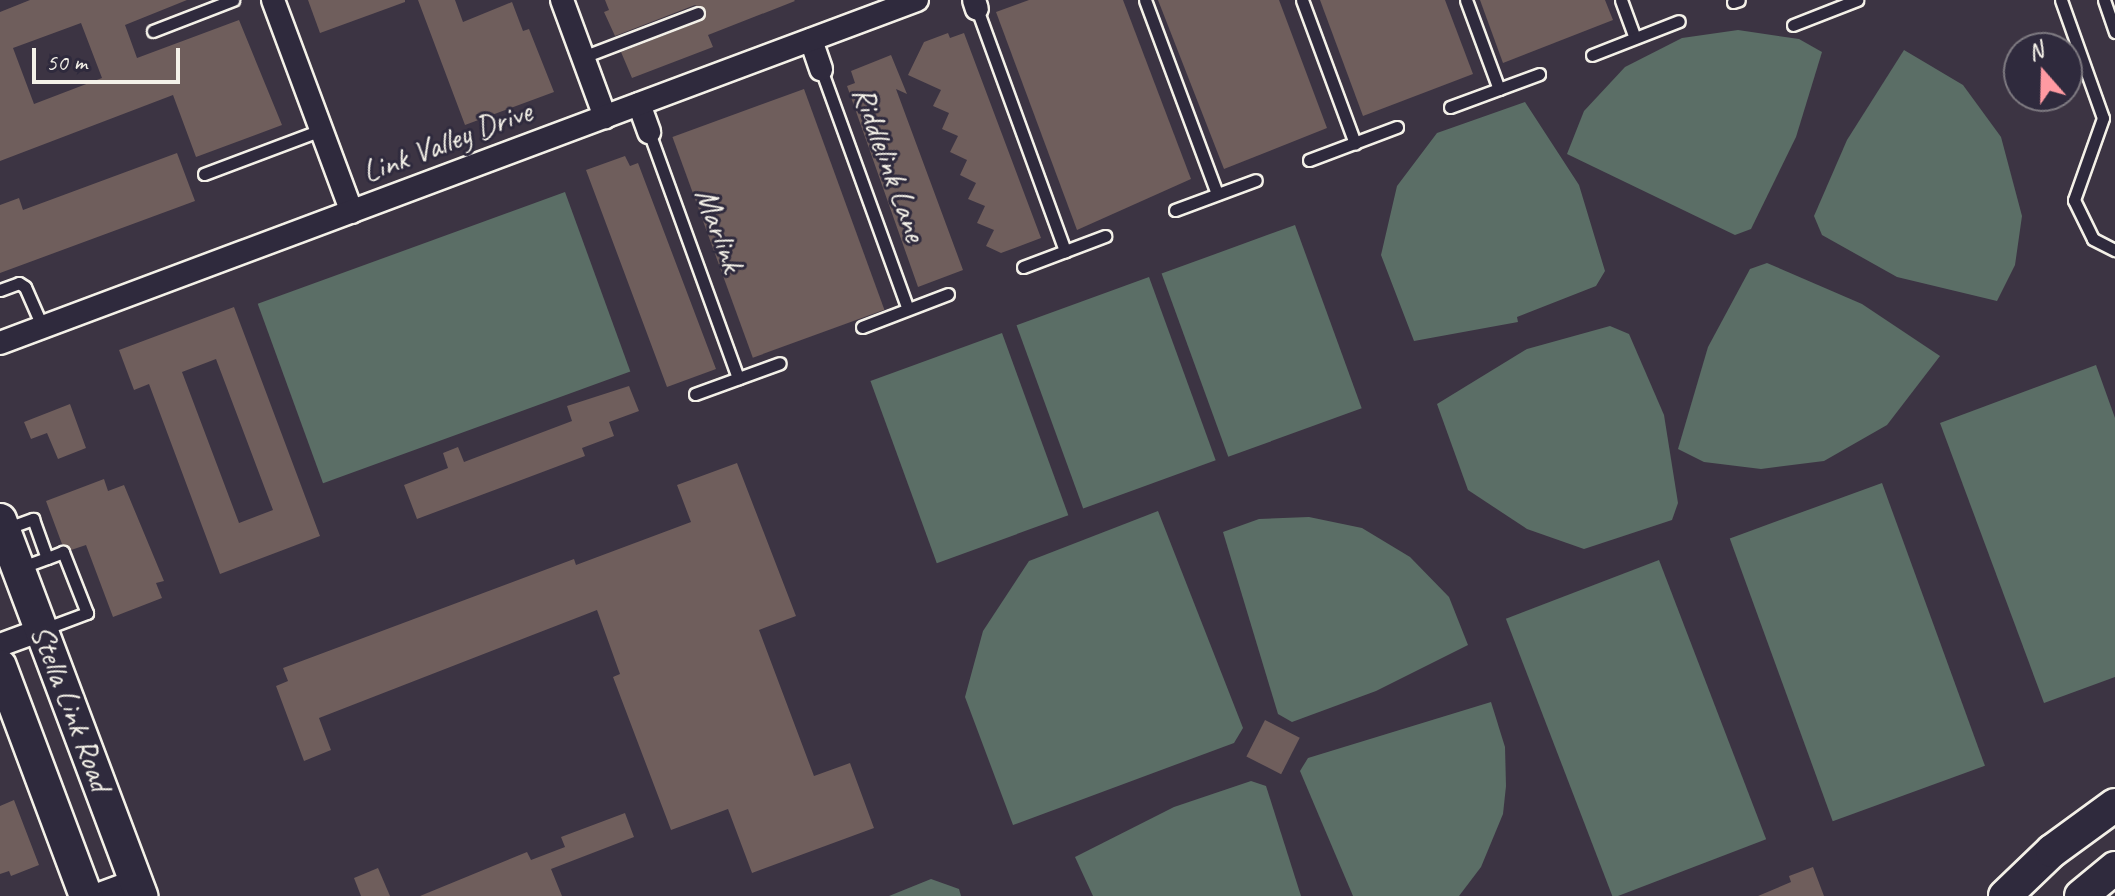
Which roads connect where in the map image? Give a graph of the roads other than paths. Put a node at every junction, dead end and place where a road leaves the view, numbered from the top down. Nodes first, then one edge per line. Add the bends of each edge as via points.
1 (233, 0) edge
2 (273, 0) edge
3 (562, 0) edge
4 (917, 0) edge
5 (1145, 0) edge
6 (1302, 0) edge
7 (1466, 0) edge
8 (1621, 0) edge
9 (1857, 0) edge
10 (2061, 0) edge
11 (2104, 0) edge
12 (976, 5) edge
13 (857, 10) edge
14 (698, 13) dead end
15 (1679, 21) dead end
16 (1793, 25) dead end
17 (153, 31) dead end
18 (2115, 32) edge
19 (1635, 38) junction
20 (811, 40) junction
21 (1592, 55) dead end
22 (583, 57) junction
23 (821, 69) joint
24 (1539, 74) dead end
25 (1499, 89) junction
26 (639, 104) junction
27 (1450, 107) dead end
28 (605, 117) junction
29 (1397, 127) dead end
30 (321, 130) junction
31 (649, 132) joint
32 (1355, 143) junction
33 (1309, 160) dead end
34 (204, 174) dead end
35 (1256, 180) dead end
36 (1217, 194) junction
37 (1175, 210) dead end
38 (352, 212) junction
39 (1105, 236) dead end
40 (2115, 250) edge
41 (1065, 251) junction
42 (1023, 267) dead end
43 (0, 290) edge
44 (948, 294) dead end
45 (908, 309) junction
46 (862, 327) dead end
47 (43, 328) junction
48 (0, 343) edge
49 (780, 363) dead end
50 (738, 378) junction
51 (695, 394) dead end
52 (2, 525) edge
53 (33, 563) junction
54 (41, 630) junction
55 (0, 645) edge
56 (0, 666) edge
57 (2115, 805) edge
58 (2115, 868) edge
59 (138, 888) edge
60 (86, 896) edge
61 (94, 896) edge
62 (2005, 896) edge
63 (2081, 896) edge

1 - 17 lane
2 - 30 street
3 - 22 street
4 - 13 street, Link Valley Drive
5 - 36 lane
6 - 32 lane
7 - 25 lane
8 - 19 lane
9 - 16 lane
10 - 40 lane via 2103,118 2074,200 2093,239
11 - 18 lane
12 - 41 lane
13 - 20 street, Link Valley Drive
14 - 22 lane
15 - 19 lane
19 - 21 lane
20 - 23 street, Riddlelink Lane
20 - 26 street, Link Valley Drive
22 - 28 street
23 - 45 lane, Riddlelink Lane
24 - 25 lane
25 - 27 lane
26 - 28 street, Link Valley Drive
26 - 31 street, Marlink
28 - 38 street, Link Valley Drive
29 - 32 lane
30 - 34 lane
30 - 38 street
31 - 50 lane, Marlink
32 - 33 lane
35 - 36 lane
36 - 37 lane
38 - 47 street, Link Valley Drive
39 - 41 lane
41 - 42 lane
43 - 47 lane via 19,283 25,287
44 - 45 lane
45 - 46 lane
47 - 48 street, Link Valley Drive
49 - 50 lane
50 - 51 lane
52 - 53 main road, Stella Link Road
53 - 54 main road, Stella Link Road
53 - 54 lane via 63,552 87,613
54 - 55 street
54 - 59 main road, Stella Link Road
56 - 60 main road, Stella Link Road
57 - 62 main road via 2052,851
58 - 63 main road
59 - 61 street

